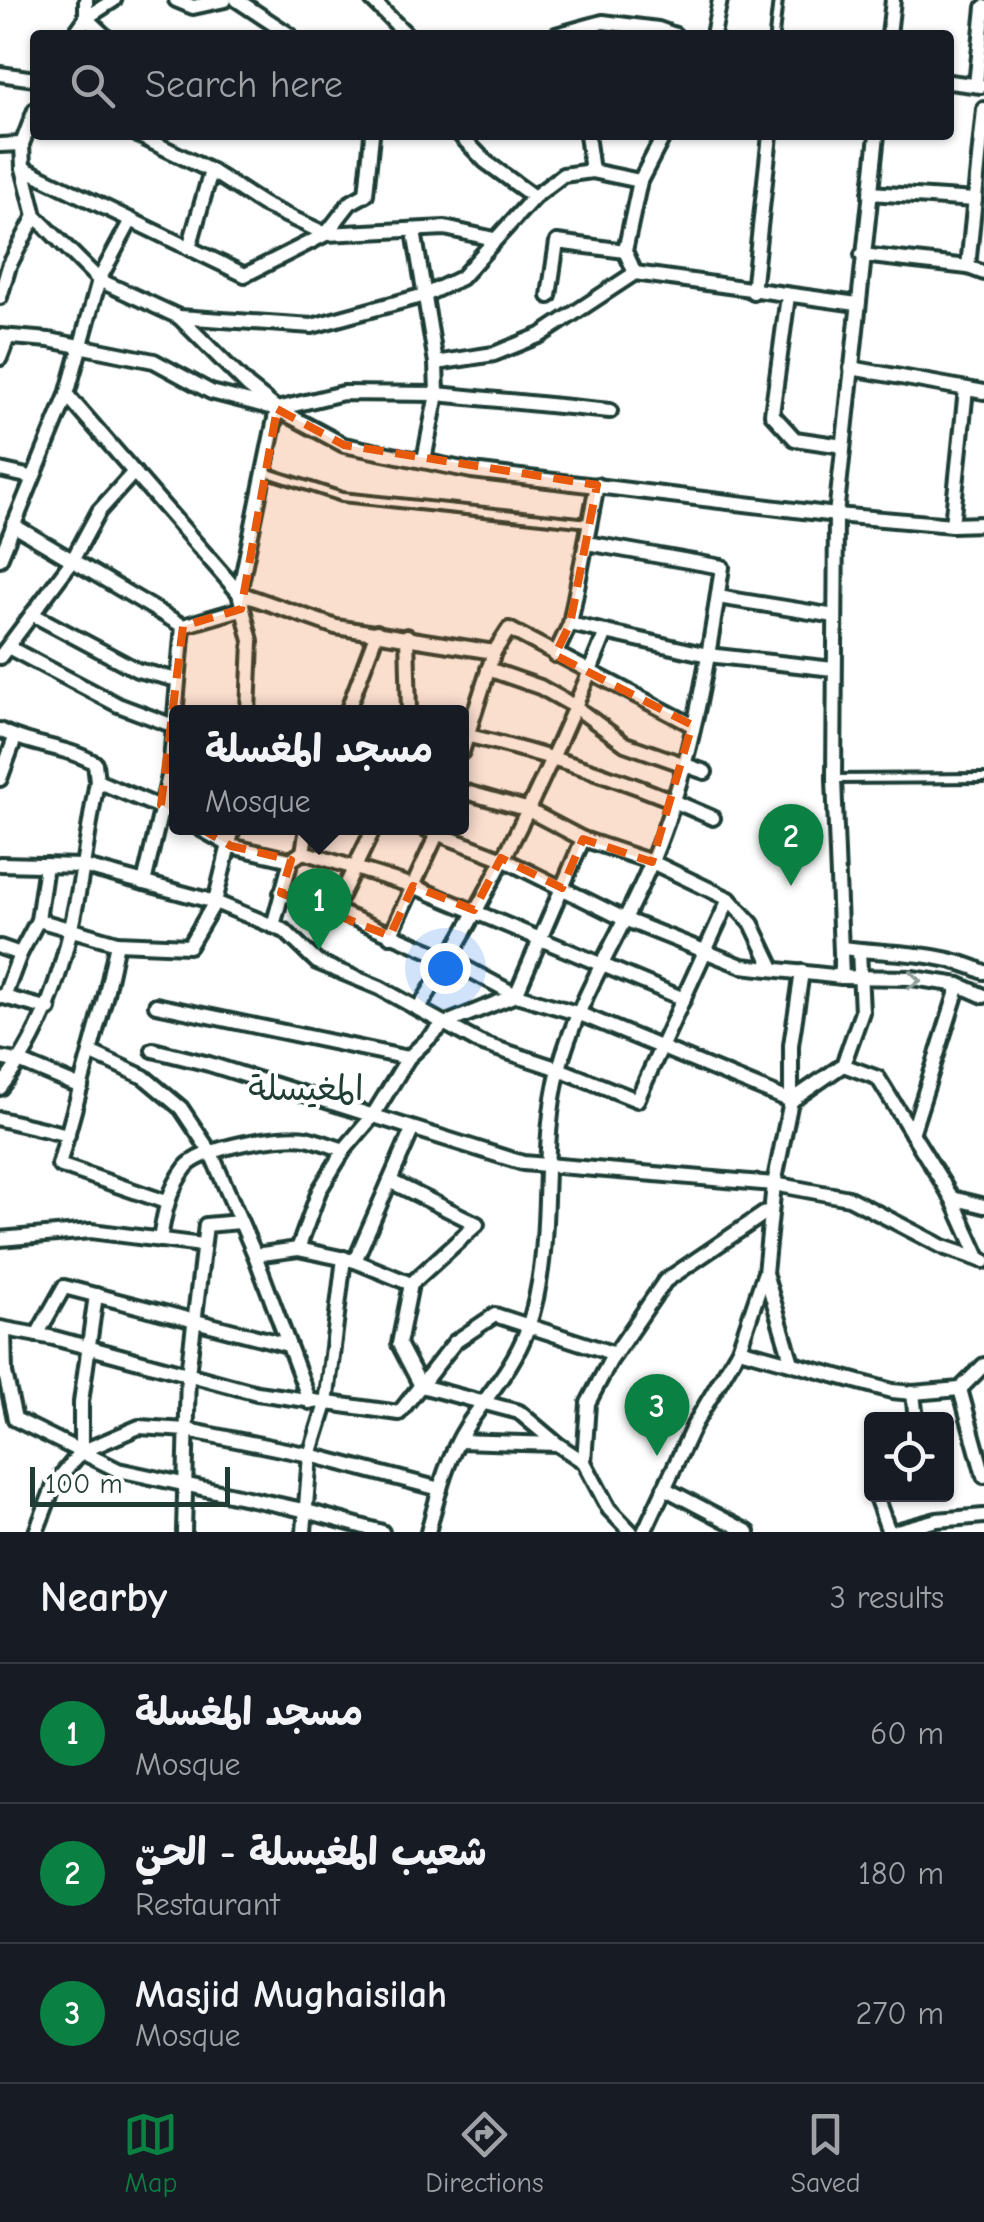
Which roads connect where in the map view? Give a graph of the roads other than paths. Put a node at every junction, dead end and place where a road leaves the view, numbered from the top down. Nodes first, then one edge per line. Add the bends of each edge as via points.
1 (86, 0) edge
2 (114, 0) edge
3 (176, 0) edge
4 (226, 0) edge
5 (236, 0) edge
6 (372, 0) edge
7 (720, 0) edge
8 (778, 0) edge
9 (893, 0) edge
10 (984, 7) edge
11 (86, 18) junction
12 (601, 29) edge
13 (78, 30) edge
14 (99, 30) edge
15 (282, 30) edge
16 (401, 30) edge
17 (658, 30) edge
18 (713, 30) edge
19 (775, 30) edge
20 (890, 30) edge
21 (0, 74) edge
22 (30, 78) edge
23 (954, 82) edge
24 (980, 85) edge
25 (984, 109) edge
26 (30, 123) edge
27 (148, 140) edge
28 (371, 140) edge
29 (465, 140) edge
30 (588, 140) edge
31 (661, 140) edge
32 (769, 140) edge
33 (876, 140) edge
34 (0, 144) edge
35 (22, 144) junction
36 (23, 168) junction
37 (211, 170) junction
38 (592, 172) junction
39 (640, 181) junction
40 (870, 193) junction
41 (534, 197) junction
42 (975, 200) junction
43 (35, 216) junction
44 (131, 220) junction
45 (414, 231) junction
46 (326, 234) junction
47 (494, 238) junction
48 (188, 248) junction
49 (625, 251) junction
50 (862, 255) junction
51 (4, 265) edge
52 (968, 267) junction
53 (984, 272) edge
54 (635, 273) junction
55 (99, 280) junction
56 (753, 292) junction
57 (426, 295) junction
58 (548, 296) dead end
59 (788, 296) junction
60 (0, 297) edge
61 (857, 304) junction
62 (179, 317) junction
63 (4, 336) edge
64 (82, 346) junction
65 (0, 358) edge
66 (436, 363) junction
67 (851, 368) junction
68 (966, 389) junction
69 (984, 392) edge
70 (437, 394) junction
71 (67, 395) junction
72 (276, 408) junction
73 (610, 411) dead end
74 (843, 446) junction
75 (424, 460) junction
76 (0, 470) edge
77 (134, 472) junction
78 (265, 472) junction
79 (32, 477) junction
80 (597, 485) junction
81 (836, 515) junction
82 (590, 523) junction
83 (952, 524) junction
84 (984, 524) edge
85 (13, 525) junction
86 (587, 543) junction
87 (0, 559) edge
88 (72, 561) junction
89 (239, 593) junction
90 (718, 597) junction
91 (240, 610) junction
92 (32, 614) junction
93 (835, 616) junction
94 (570, 624) junction
95 (183, 626) junction
96 (377, 632) junction
97 (606, 632) junction
98 (407, 636) junction
99 (4, 652) edge
100 (494, 652) junction
101 (554, 655) junction
102 (708, 655) junction
103 (488, 669) junction
104 (833, 669) junction
105 (590, 674) junction
106 (178, 680) junction
107 (176, 705) edge
108 (248, 705) edge
109 (349, 705) edge
110 (409, 705) edge
111 (574, 706) junction
112 (169, 724) edge
113 (469, 724) edge
114 (692, 725) junction
115 (0, 730) edge
116 (469, 737) edge
117 (15, 738) junction
118 (553, 757) junction
119 (682, 762) junction
120 (705, 772) dead end
121 (169, 776) edge
122 (834, 778) junction
123 (984, 778) edge
124 (0, 779) edge
125 (97, 782) junction
126 (469, 793) edge
127 (674, 800) junction
128 (161, 806) junction
129 (526, 809) junction
130 (169, 810) edge
131 (713, 818) dead end
132 (211, 835) edge
133 (232, 835) edge
134 (305, 835) edge
135 (370, 835) edge
136 (436, 835) edge
137 (447, 835) edge
138 (583, 839) junction
139 (231, 846) junction
140 (297, 856) junction
141 (501, 858) junction
142 (652, 862) junction
143 (0, 864) edge
144 (46, 865) junction
145 (82, 866) junction
146 (352, 868) junction
147 (144, 883) junction
148 (414, 886) junction
149 (562, 888) junction
150 (281, 893) junction
151 (729, 899) junction
152 (215, 902) junction
153 (334, 910) junction
154 (474, 910) junction
155 (624, 919) junction
156 (38, 920) junction
157 (272, 926) junction
158 (71, 932) junction
159 (390, 936) junction
160 (539, 940) junction
161 (117, 943) junction
162 (0, 947) edge
163 (842, 948) junction
164 (858, 950) junction
165 (706, 952) junction
166 (20, 954) junction
167 (450, 959) junction
168 (602, 966) junction
169 (773, 968) junction
170 (802, 972) junction
171 (984, 972) edge
172 (842, 976) junction
173 (862, 977) junction
174 (959, 985) junction
175 (516, 995) junction
176 (984, 996) edge
177 (2, 997) edge
178 (684, 999) junction
179 (156, 1005) dead end
180 (419, 1008) junction
181 (49, 1009) junction
182 (580, 1014) junction
183 (444, 1024) junction
184 (661, 1047) junction
185 (153, 1050) dead end
186 (90, 1052) junction
187 (0, 1058) edge
188 (408, 1058) junction
189 (21, 1062) junction
190 (843, 1065) junction
191 (559, 1069) junction
192 (82, 1087) junction
193 (0, 1088) edge
194 (791, 1101) junction
195 (372, 1117) junction
196 (0, 1119) edge
197 (412, 1130) junction
198 (912, 1134) junction
199 (68, 1135) junction
200 (344, 1150) junction
201 (211, 1153) junction
202 (546, 1167) junction
203 (390, 1181) junction
204 (774, 1184) junction
205 (952, 1198) junction
206 (166, 1202) junction
207 (984, 1206) edge
208 (772, 1209) junction
209 (240, 1222) junction
210 (0, 1239) edge
211 (160, 1240) junction
212 (202, 1245) junction
213 (298, 1249) junction
214 (255, 1256) junction
215 (350, 1260) junction
216 (982, 1261) edge
217 (765, 1273) junction
218 (412, 1284) junction
219 (96, 1295) junction
220 (192, 1319) junction
221 (528, 1326) junction
222 (2, 1329) edge
223 (37, 1335) junction
224 (288, 1345) junction
225 (88, 1348) junction
226 (739, 1349) junction
227 (615, 1354) junction
228 (792, 1364) junction
229 (984, 1365) edge
230 (188, 1374) junction
231 (422, 1386) junction
232 (960, 1389) junction
233 (913, 1393) junction
234 (310, 1402) junction
235 (326, 1404) junction
236 (483, 1405) junction
237 (915, 1412) edge
238 (186, 1430) junction
239 (459, 1440) junction
240 (557, 1444) junction
241 (81, 1452) junction
242 (310, 1455) junction
243 (584, 1462) junction
244 (984, 1476) edge
245 (185, 1483) junction
246 (664, 1488) junction
247 (440, 1490) junction
248 (878, 1502) edge
249 (305, 1511) junction
250 (984, 1516) edge
251 (36, 1532) edge
252 (184, 1532) edge
253 (304, 1532) edge
254 (382, 1532) edge
255 (428, 1532) edge
256 (630, 1532) edge
257 (644, 1532) edge
258 (748, 1532) edge
259 (891, 1532) edge

1 - 11 street
2 - 11 street
3 - 4 street via 193,8
5 - 15 street
6 - 16 street
7 - 18 street
8 - 19 lane
9 - 20 street
10 - 24 street
11 - 13 street
11 - 14 street
12 - 17 street
21 - 22 street
23 - 24 street
25 - 42 street
26 - 35 street
27 - 37 street
28 - 46 street via 366,194
29 - 41 street
30 - 38 street
31 - 39 street
32 - 56 street
33 - 40 street
34 - 35 street
35 - 36 street
36 - 43 street
36 - 44 street
37 - 46 street
37 - 48 street
38 - 39 street
38 - 41 street via 563,175
39 - 49 street
40 - 42 street
40 - 50 street
41 - 47 street
42 - 52 street
43 - 51 street
43 - 55 street
44 - 48 street
44 - 55 street
45 - 46 street
45 - 47 street via 446,228
45 - 57 street
46 - 48 street via 245,275
47 - 57 street via 461,278
49 - 54 street
49 - 58 street via 558,242
50 - 52 street
50 - 61 street
51 - 60 street
52 - 53 street
54 - 56 street
54 - 66 street via 542,335 494,354
55 - 62 street
55 - 64 street
56 - 59 street
57 - 62 street via 312,326
57 - 66 street
59 - 61 street
59 - 74 street via 772,414 796,439
61 - 67 street
62 - 72 street
63 - 64 street
63 - 65 street
64 - 71 street
64 - 72 street via 154,361 212,392
66 - 70 street
67 - 68 street
67 - 74 street
68 - 69 street
68 - 83 street
70 - 72 street via 343,393
70 - 73 street
70 - 75 street
71 - 77 street
71 - 79 street
72 - 75 street via 344,444
72 - 78 street
74 - 81 street
75 - 80 street
76 - 79 street
77 - 88 street via 99,511
77 - 89 street
78 - 82 lane via 342,497
78 - 89 street
79 - 85 street
80 - 81 street
80 - 82 street
81 - 83 street
81 - 93 street
82 - 86 street
83 - 84 street
85 - 87 street
85 - 88 street
86 - 90 street via 722,567
86 - 94 street
88 - 92 street
88 - 95 street
89 - 91 street
89 - 96 street via 336,627
90 - 93 street
90 - 102 street
91 - 95 street
91 - 108 street via 251,641
92 - 99 street
92 - 106 street via 137,670
93 - 104 street
94 - 97 street
94 - 101 street
95 - 106 street
96 - 98 street
96 - 109 street
97 - 102 street
97 - 105 street
98 - 100 street
98 - 110 street
99 - 112 street
100 - 101 street via 510,629
100 - 103 street
101 - 105 street
102 - 104 street
102 - 114 street
103 - 111 street
103 - 113 street
104 - 122 street
105 - 111 street
105 - 114 street
106 - 107 street
111 - 118 street
111 - 119 street via 625,744
114 - 119 street
115 - 117 street
116 - 118 street
117 - 124 street
117 - 125 street via 83,756 95,764
118 - 127 street
118 - 129 street
119 - 120 street
119 - 127 street
121 - 128 street
122 - 123 lane
122 - 163 street
125 - 128 street
125 - 145 street
126 - 129 street
127 - 131 street
127 - 142 street
128 - 130 street
128 - 147 street
129 - 138 street
129 - 141 street
132 - 139 street
133 - 139 street
134 - 140 street
135 - 146 street
136 - 148 street
137 - 141 street
138 - 142 street
138 - 149 street
139 - 140 street
139 - 152 street
140 - 146 street
140 - 150 street
141 - 149 street
141 - 154 street
142 - 151 street
142 - 155 street
143 - 144 street
144 - 145 street
144 - 156 street
145 - 147 street
145 - 158 street
146 - 148 street
146 - 153 street
147 - 152 street
148 - 154 street
148 - 159 street
149 - 155 street
149 - 160 street
150 - 153 street
150 - 157 street
151 - 165 street
151 - 169 street via 752,924
152 - 157 street
152 - 161 street via 189,946
153 - 159 street
154 - 160 street
154 - 167 street
155 - 165 street
155 - 168 street
156 - 158 street
156 - 166 street
157 - 180 street via 317,962
158 - 161 street
158 - 181 street
159 - 167 street
160 - 168 street
160 - 175 street
161 - 186 street
162 - 166 street
163 - 164 street
163 - 172 street
164 - 171 street via 940,958
164 - 173 street
165 - 169 street via 742,966
165 - 178 street
166 - 177 street
167 - 175 street
167 - 180 street
168 - 178 street
168 - 182 street
169 - 170 street
170 - 172 street
170 - 194 street
172 - 173 street
173 -> 174 street
173 - 190 street via 862,1012
174 - 176 street
174 - 198 street
175 - 182 street
175 - 183 street
177 - 181 street
178 - 184 street
179 - 188 street
180 - 183 street
181 - 189 street
182 - 184 street
182 - 191 street
183 - 188 street
183 - 191 street
184 - 191 street via 637,1100
184 - 194 street
185 - 195 street
186 - 192 street
186 - 201 street via 144,1077 180,1108
187 - 189 street
188 - 195 street
189 - 192 street
189 - 193 street
190 - 194 street
190 - 198 street via 878,1078
191 - 202 street
192 - 199 street
194 - 204 street
195 - 197 street
195 - 200 street
196 - 199 street
197 - 202 street
197 - 203 street
198 - 205 street
199 - 206 street via 59,1165
200 - 201 street via 303,1138
200 - 213 street via 319,1191
201 - 206 street via 188,1164
201 - 209 street
202 - 204 street
202 - 221 street via 542,1273
203 - 215 street
203 - 218 street via 477,1224
204 - 208 street
204 - 216 street via 848,1198
205 - 207 street
205 - 216 street
206 - 211 street
208 - 217 street
208 - 227 street via 665,1280
209 - 212 street via 206,1225
209 - 214 street
210 - 211 street via 91,1231
211 - 212 street
212 - 220 street
213 - 214 street
213 - 215 street
214 - 224 street
215 - 218 street
215 - 235 street
217 - 226 street
217 - 228 street
218 - 231 street via 399,1344
219 - 220 street
219 - 223 street via 64,1287
219 - 225 street
220 - 224 street
220 - 230 street
221 - 227 street
221 - 231 street via 495,1315 455,1342
221 - 236 street via 514,1362
222 - 223 street
222 - 241 street via 15,1419
223 - 225 street
224 - 234 street
225 - 230 street
225 - 241 street
226 - 228 street
226 - 246 street
227 - 243 street via 588,1403
228 - 233 street
229 - 232 street
230 - 234 street
230 - 238 street
231 - 235 street via 399,1413
231 - 236 street
232 - 233 street
232 - 244 street
233 - 237 street
234 - 235 street
235 - 242 street
236 - 239 street
236 - 240 street via 519,1412
238 - 241 street via 138,1427
238 - 242 street
238 - 245 street
239 - 240 street
239 - 247 street
240 - 243 street
241 - 245 street via 118,1470
241 - 251 street via 55,1483
242 - 247 street
242 - 249 street
243 - 256 street via 608,1509
245 - 249 street
245 - 252 street
246 - 257 street
246 - 258 street
247 - 255 street
248 - 259 street
249 - 253 street
249 - 254 street
250 - 259 street

